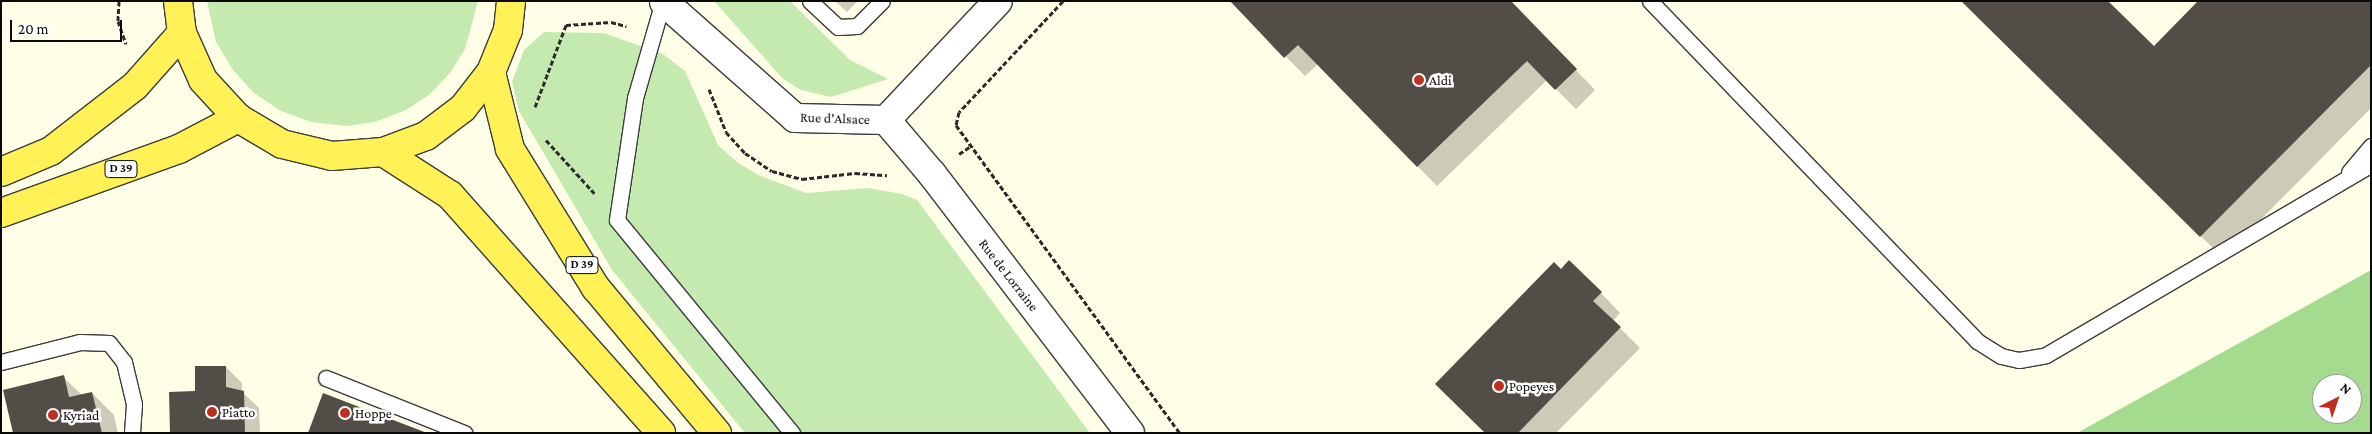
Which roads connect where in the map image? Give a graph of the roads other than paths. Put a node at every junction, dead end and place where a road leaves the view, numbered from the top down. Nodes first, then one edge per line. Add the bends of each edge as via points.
1 (178, 1) edge
2 (511, 1) edge
3 (810, 1) edge
4 (882, 1) edge
5 (998, 1) edge
6 (1650, 1) edge
7 (663, 2) edge
8 (182, 33) junction
9 (491, 72) junction
10 (238, 118) junction
11 (886, 120) junction
12 (2371, 146) edge
13 (383, 152) junction
14 (2371, 164) edge
15 (1, 172) edge
16 (2342, 181) junction
17 (1, 213) edge
18 (1, 362) edge
19 (326, 378) dead end
20 (132, 433) edge
21 (464, 433) edge
22 (661, 433) edge
23 (717, 433) edge
24 (792, 433) edge
25 (1130, 433) edge

1 - 8 main road
2 - 9 main road via 508,30
3 - 4 lane via 838,27 857,26
5 - 11 street, Rue d'Alsace
6 - 16 lane via 1976,341 2001,356 2019,360 2046,355
7 - 11 street, Rue d'Alsace via 795,118
7 - 24 lane via 635,98 617,220
8 - 10 main road via 203,80
8 - 15 main road via 135,86 51,151
9 - 13 main road via 463,108 426,136
9 - 23 main road, D 39 via 510,149 596,288
10 - 13 main road via 282,144 323,154
10 - 17 main road, D 39 via 179,149
11 - 25 street, Rue de Lorraine via 932,174
12 - 16 lane
13 - 22 main road via 450,194
14 - 16 lane
18 - 20 lane via 80,342 109,343 124,362 134,404
19 - 21 lane

